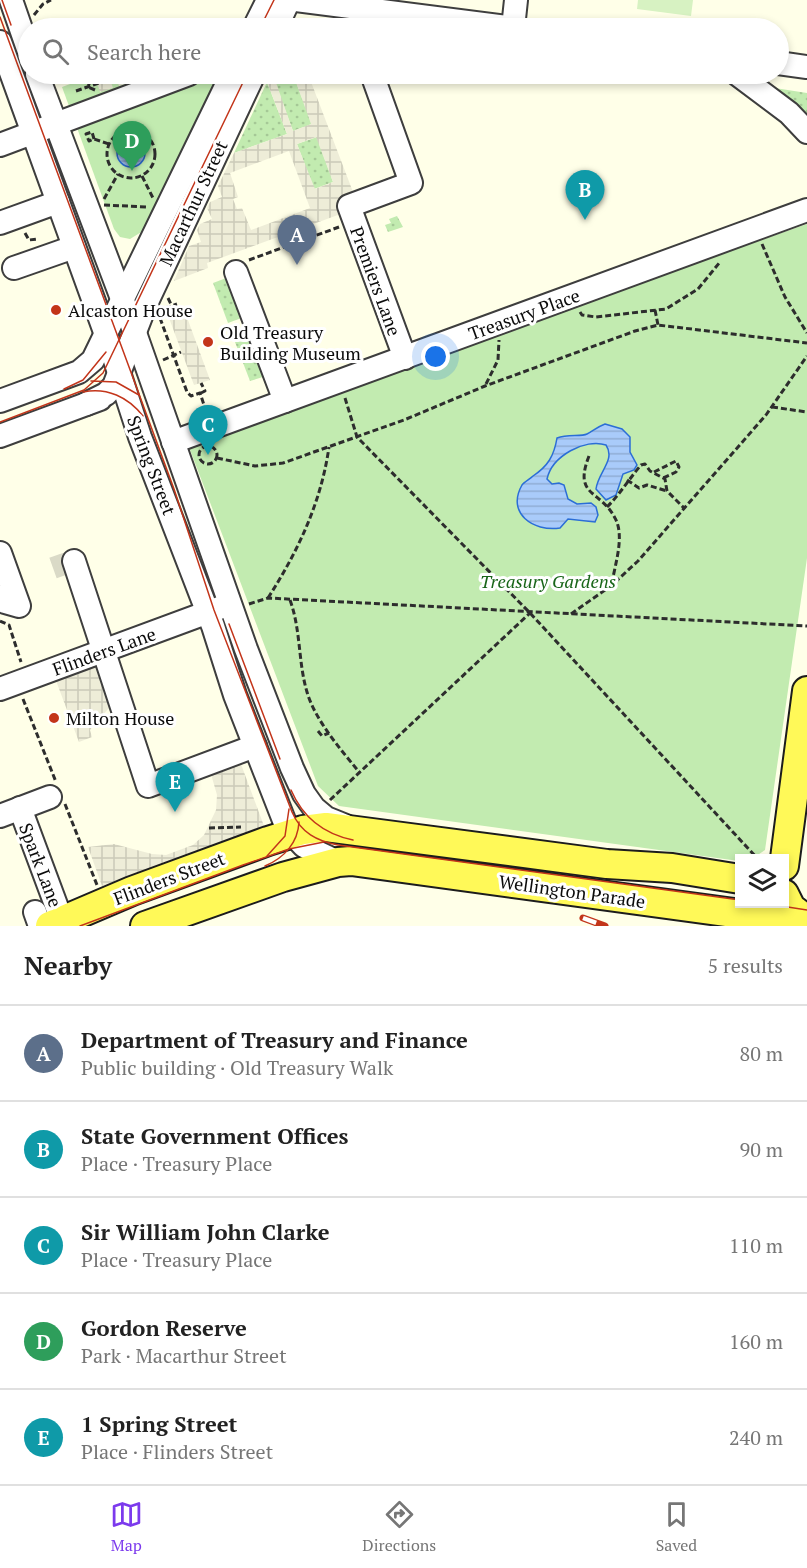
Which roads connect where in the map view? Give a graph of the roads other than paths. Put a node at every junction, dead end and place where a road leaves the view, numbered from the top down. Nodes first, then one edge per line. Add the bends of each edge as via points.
1 (11, 0) edge
2 (268, 0) edge
3 (289, 0) edge
4 (296, 0) edge
5 (516, 0) edge
6 (409, 7) edge
7 (259, 18) edge
8 (281, 18) edge
9 (365, 18) edge
10 (372, 18) edge
11 (464, 18) edge
12 (515, 18) edge
13 (18, 20) edge
14 (0, 42) edge
15 (789, 65) edge
16 (807, 67) edge
17 (41, 84) edge
18 (162, 84) edge
19 (227, 84) edge
20 (249, 84) edge
21 (376, 84) edge
22 (750, 84) edge
23 (55, 123) junction
24 (32, 132) junction
25 (807, 132) edge
26 (0, 145) edge
27 (58, 202) junction
28 (807, 210) edge
29 (0, 223) edge
30 (101, 246) junction
31 (74, 247) junction
32 (146, 254) junction
33 (240, 267) road end
34 (14, 268) dead end
35 (123, 303) junction
36 (135, 333) junction
37 (107, 336) junction
38 (405, 358) junction
39 (120, 374) junction
40 (0, 401) edge
41 (285, 401) junction
42 (87, 404) junction
43 (130, 404) junction
44 (0, 436) edge
45 (173, 442) junction
46 (0, 553) edge
47 (77, 560) dead end
48 (0, 597) edge
49 (239, 604) junction
50 (207, 612) junction
51 (104, 651) junction
52 (10, 690) edge
53 (807, 691) edge
54 (255, 746) junction
55 (58, 800) road end
56 (10, 812) edge
57 (371, 832) junction
58 (290, 834) junction
59 (786, 854) edge
60 (338, 862) junction
61 (735, 878) edge
62 (789, 887) edge
63 (807, 889) edge
64 (789, 902) edge
65 (47, 921) edge
66 (800, 922) edge
67 (150, 925) edge

1 - 13 street
2 - 7 street
3 - 8 street
4 - 9 street
5 - 12 street
6 - 10 street
6 - 11 street
14 - 24 street, Spring Street
15 - 16 street
17 - 23 street, Spring Street
18 - 23 street
19 - 32 street, Macarthur Street
20 - 36 street, Macarthur Street
21 - 38 street, Premiers Lane via 411,183 349,206
22 - 25 street
23 - 24 street
23 - 30 street, Spring Street
24 - 26 street
24 - 27 street, Spring Street
27 - 29 street
27 - 31 street, Spring Street
28 - 38 street, Treasury Place
30 - 32 street via 111,260 120,264 136,263
30 - 35 street, Spring Street
31 - 34 street
31 - 37 street, Spring Street
32 - 35 street, Macarthur Street
33 - 41 street
35 - 36 street, Spring Street
35 - 37 street, Macarthur Street
36 - 39 street, Macarthur Street
36 - 45 street, Spring Street
37 - 39 street, Spring Street
37 - 40 street, Macarthur Street via 93,360 79,372
38 - 41 street, Treasury Place
39 - 42 street, Macarthur Street via 111,391
39 - 43 street, Spring Street
41 - 45 street, Treasury Place
42 - 43 street via 118,395
42 - 44 street
43 - 50 street, Spring Street
45 - 49 street, Spring Street
46 - 48 street via 19,606
47 - 51 street
49 - 50 street, Flinders Lane
49 - 57 street, Spring Street via 246,650 307,799 331,820
50 - 51 street, Flinders Lane
50 - 54 street, Spring Street
51 - 52 street, Flinders Lane
51 - 54 street via 148,786
53 - 59 main road
54 - 58 street, Spring Street
55 - 56 street, Spark Lane
56 - 65 street, Spark Lane
57 - 58 main road, Wellington Parade via 326,826
57 - 61 main road, Wellington Parade
58 - 60 street via 308,849
58 - 65 main road, Flinders Street
60 - 66 main road, Wellington Parade via 372,863
60 - 67 main road, Flinders Street via 260,884
62 - 63 main road
64 - 66 main road

